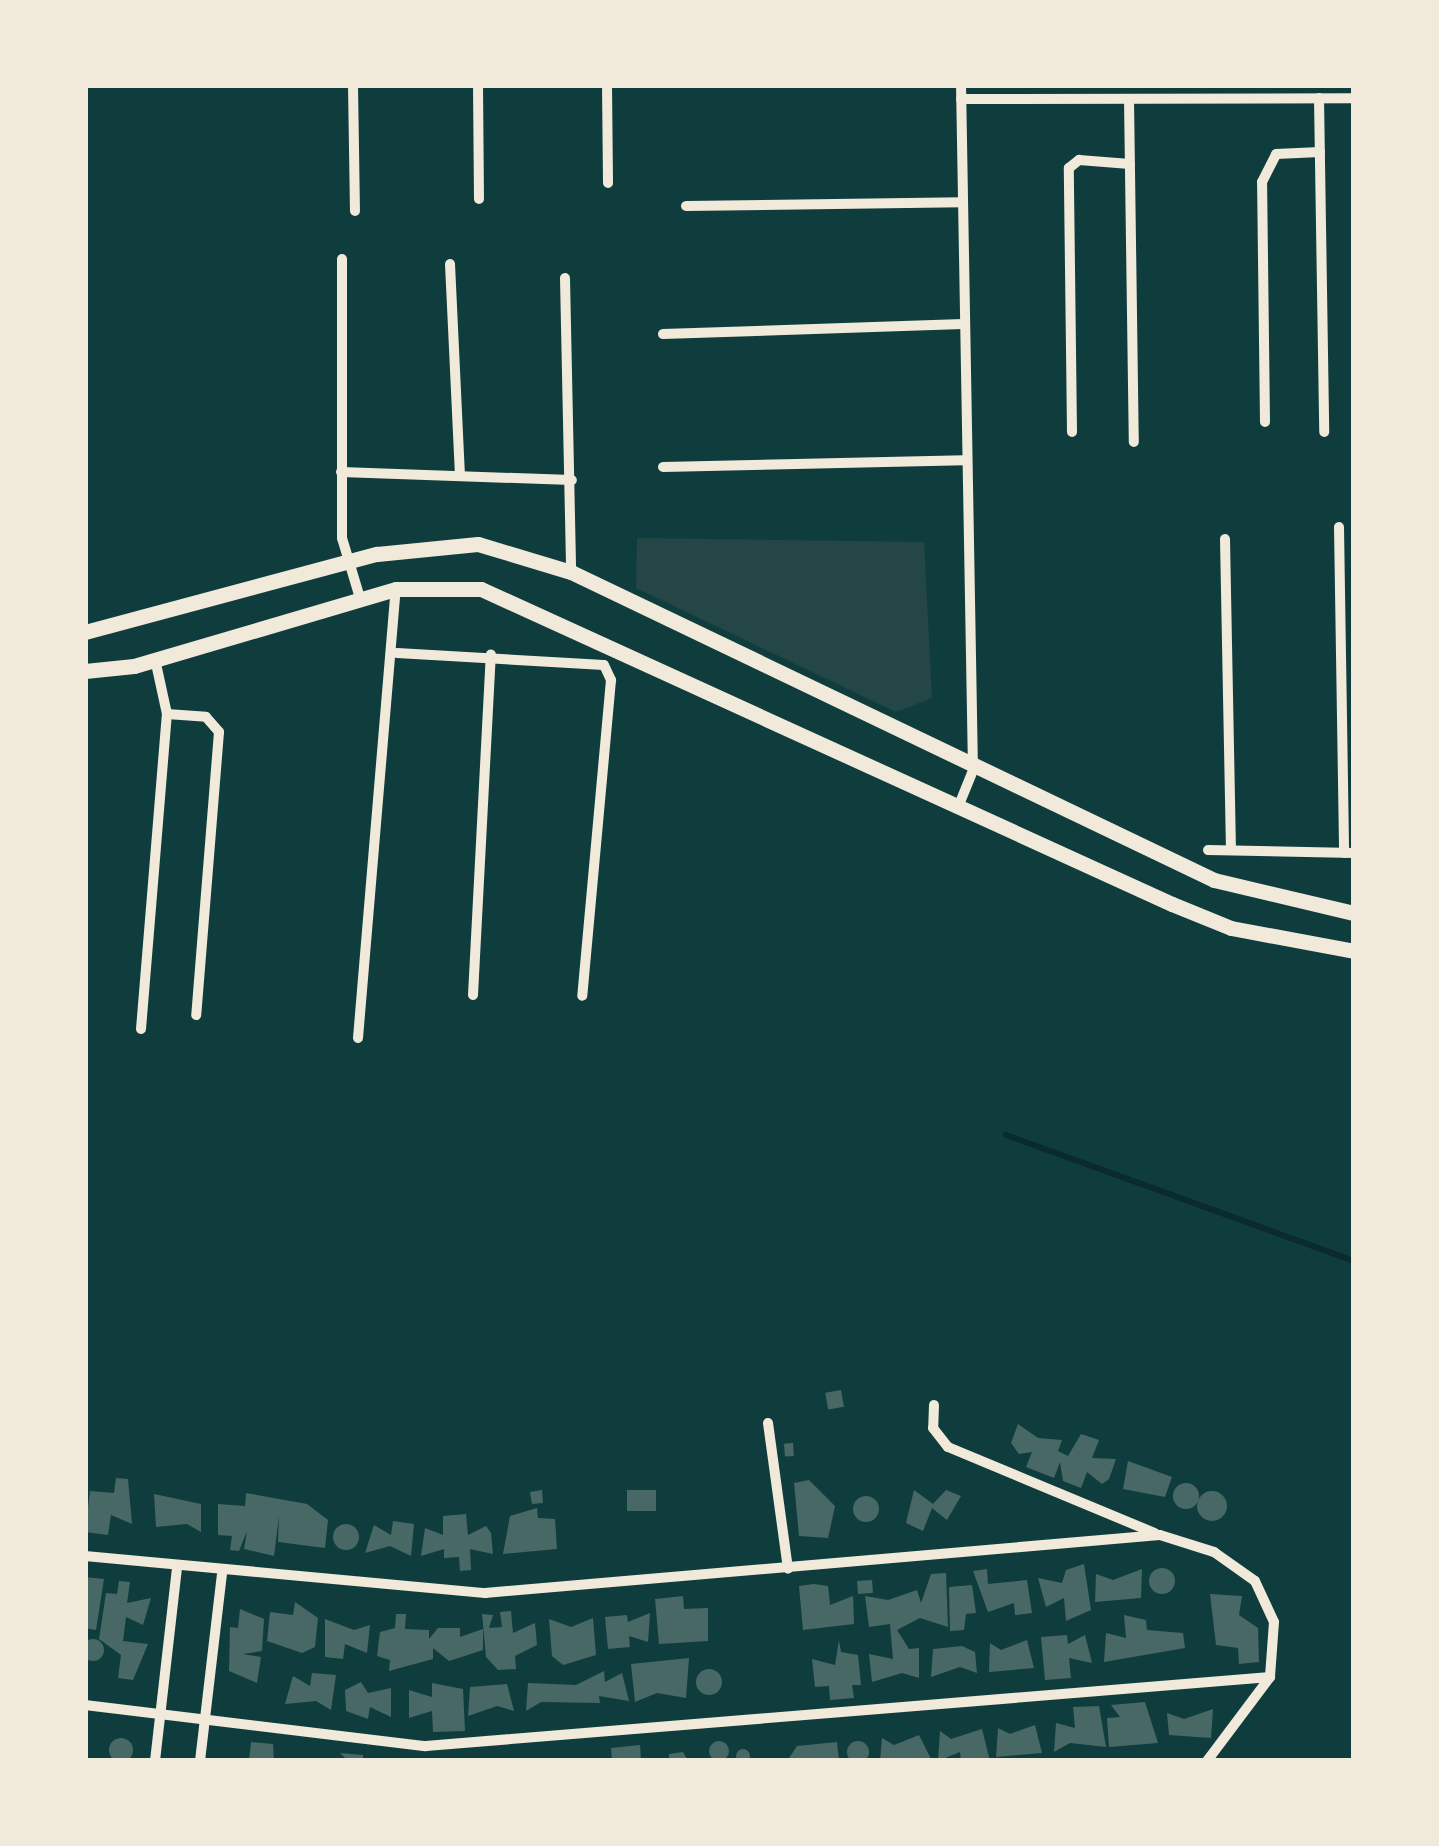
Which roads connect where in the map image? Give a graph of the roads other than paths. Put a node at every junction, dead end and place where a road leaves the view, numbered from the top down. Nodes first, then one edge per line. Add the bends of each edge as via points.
1 (353, 85) edge
2 (478, 85) edge
3 (607, 85) edge
4 (961, 85) edge
5 (1319, 98) junction
6 (1354, 98) edge
7 (1129, 99) junction
8 (961, 100) junction
9 (1320, 152) junction
10 (1130, 164) junction
11 (608, 183) dead end
12 (479, 199) dead end
13 (962, 202) junction
14 (686, 206) dead end
15 (355, 211) dead end
16 (342, 259) dead end
17 (450, 264) dead end
18 (565, 278) dead end
19 (963, 324) junction
20 (664, 334) dead end
21 (1266, 422) dead end
22 (1072, 432) dead end
23 (1324, 432) dead end
24 (1134, 442) dead end
25 (964, 460) junction
26 (663, 468) dead end
27 (340, 472) junction
28 (460, 476) junction
29 (572, 480) junction
30 (1339, 527) dead end
31 (1225, 539) dead end
32 (348, 562) junction
33 (571, 572) junction
34 (396, 589) junction
35 (360, 598) junction
36 (85, 632) edge
37 (397, 654) junction
38 (491, 654) junction
39 (155, 659) junction
40 (85, 671) edge
41 (166, 714) junction
42 (973, 771) junction
43 (961, 800) junction
44 (1208, 850) dead end
45 (1232, 850) junction
46 (1349, 853) edge
47 (1354, 914) edge
48 (1354, 951) edge
49 (473, 994) dead end
50 (582, 996) dead end
51 (196, 1014) dead end
52 (141, 1030) dead end
53 (358, 1038) dead end
54 (934, 1406) dead end
55 (768, 1422) dead end
56 (1160, 1535) junction
57 (85, 1556) edge
58 (177, 1568) junction
59 (788, 1569) junction
60 (222, 1574) junction
61 (1270, 1677) junction
62 (85, 1705) edge
63 (160, 1714) junction
64 (205, 1722) junction
65 (155, 1761) edge
66 (200, 1761) edge
67 (1207, 1761) edge

1 - 15 street
2 - 12 street
3 - 11 street
4 - 8 street
5 - 6 street
5 - 7 street
5 - 9 street
7 - 8 street
7 - 10 street
8 - 13 street
9 - 21 street via 1276,154 1262,182
9 - 23 street
10 - 22 street via 1078,160 1069,168
10 - 24 street
13 - 14 street
13 - 19 street
16 - 27 street
17 - 28 street
18 - 29 street
19 - 20 street
19 - 25 street
25 - 26 street
25 - 42 street
27 - 28 street
27 - 32 street
28 - 29 street
29 - 33 street
30 - 46 street
31 - 45 street
32 - 33 street via 478,544
32 - 35 street
32 - 36 street
33 - 42 street
34 - 35 street
34 - 37 street
34 - 43 street via 481,589 565,620
35 - 39 street
37 - 38 street
37 - 53 street
38 - 49 street
38 - 50 street via 591,658 611,680
39 - 40 street
39 - 41 street
41 - 51 street via 206,717 218,732
41 - 52 street
42 - 43 street
42 - 47 street via 1214,880
43 - 48 street via 1232,928
44 - 45 street
45 - 46 street
54 - 56 street via 932,1428 948,1447
55 - 59 street
56 - 59 street
56 - 61 street via 1214,1552 1255,1581 1274,1622
57 - 58 street
58 - 60 street
58 - 63 street
59 - 60 street via 485,1593
60 - 64 street
61 - 64 street via 503,1744 426,1746
61 - 67 street
62 - 63 street
63 - 64 street
63 - 65 street
64 - 66 street

